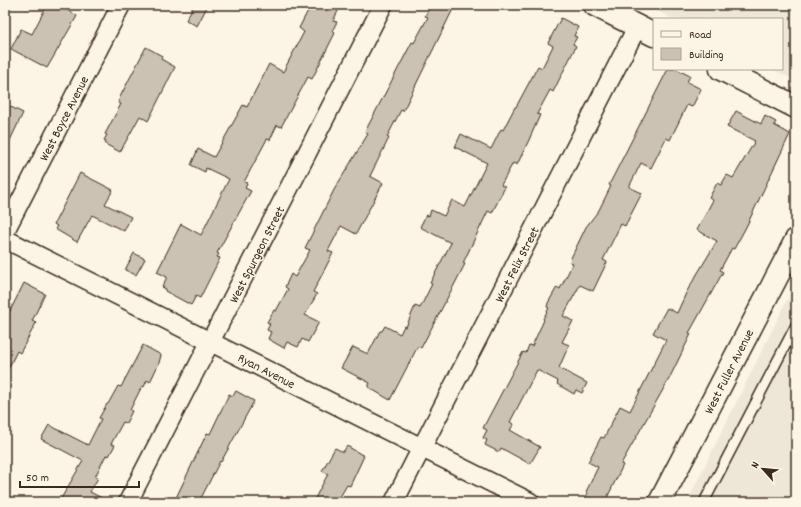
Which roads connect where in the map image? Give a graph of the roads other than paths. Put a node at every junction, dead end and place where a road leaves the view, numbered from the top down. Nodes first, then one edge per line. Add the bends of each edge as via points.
1 (121, 5) edge
2 (383, 5) edge
3 (595, 5) edge
4 (646, 31) edge
5 (723, 70) edge
6 (796, 107) edge
7 (5, 231) edge
8 (5, 239) edge
9 (796, 240) edge
10 (796, 325) edge
11 (210, 342) junction
12 (422, 448) junction
13 (128, 502) edge
14 (394, 502) edge
15 (530, 502) edge
16 (660, 502) edge
17 (704, 502) edge

1 - 7 street, West Boyce Avenue
2 - 11 street, West Spurgeon Street
3 - 4 street
4 - 12 street, West Felix Street
5 - 6 street
8 - 11 street, Ryan Avenue
9 - 16 street, West Fuller Avenue
10 - 17 lane
11 - 12 street, Ryan Avenue
11 - 13 street, West Spurgeon Street
12 - 14 street, West Felix Street
12 - 15 street, Ryan Avenue

